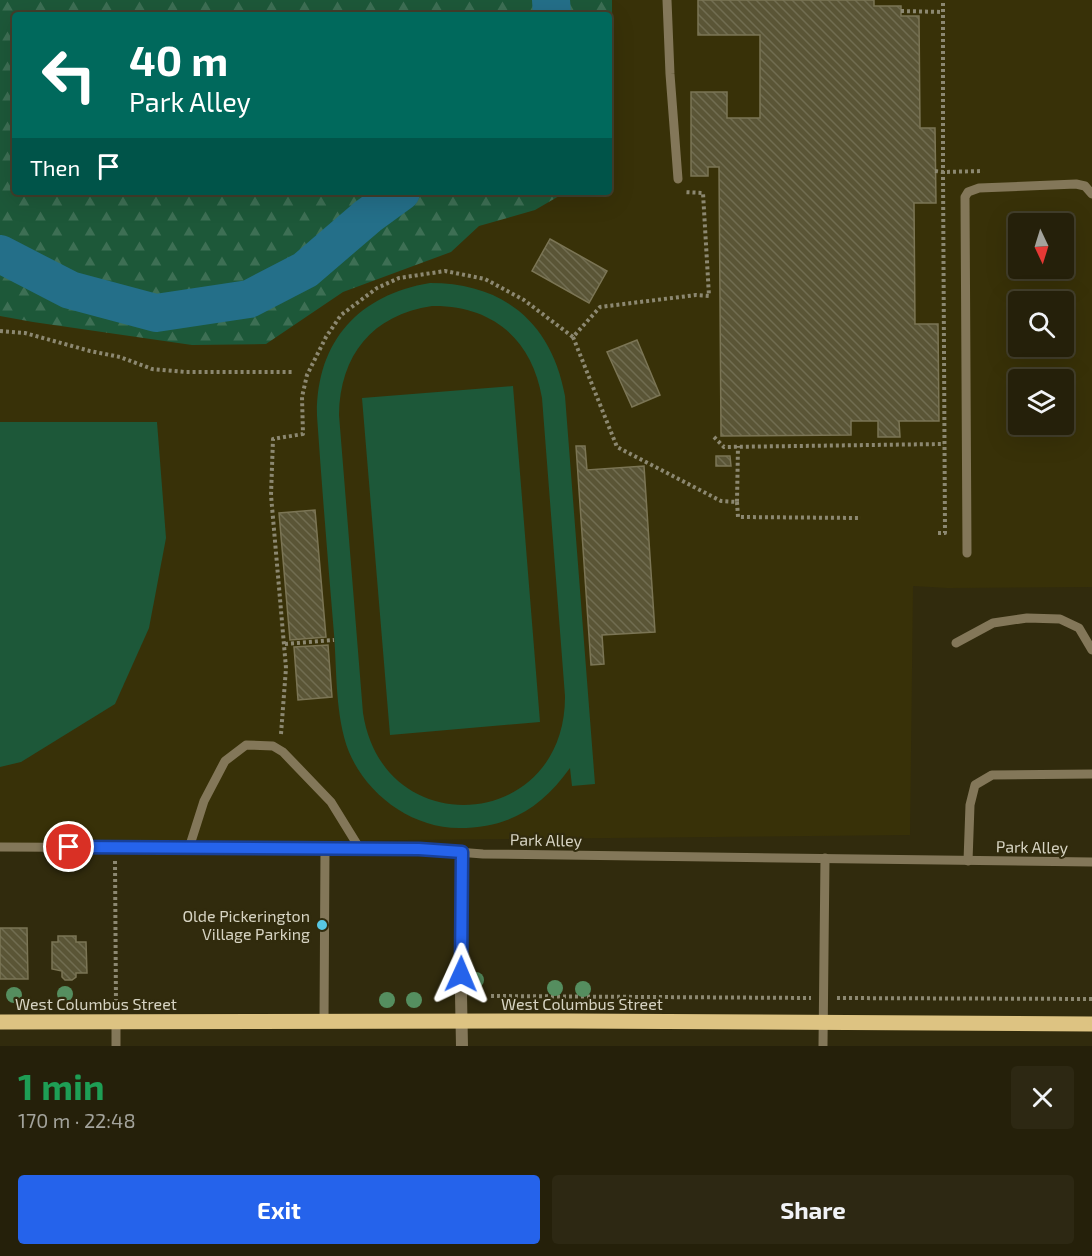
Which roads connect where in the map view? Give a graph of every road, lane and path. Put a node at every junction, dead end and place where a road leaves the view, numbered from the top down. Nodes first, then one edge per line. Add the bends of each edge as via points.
1 (667, 0) edge
2 (943, 0) edge
3 (901, 11) dead end
4 (943, 12) junction
5 (935, 171) dead end
6 (678, 179) joint
7 (1092, 194) edge
8 (0, 331) edge
9 (573, 337) junction
10 (294, 372) dead end
11 (714, 437) dead end
12 (944, 444) dead end
13 (738, 446) junction
14 (737, 502) junction
15 (861, 518) dead end
16 (967, 553) dead end
17 (334, 640) dead end
18 (956, 643) dead end
19 (285, 644) junction
20 (1092, 650) edge
21 (280, 750) junction
22 (1092, 774) edge
23 (0, 847) edge
24 (115, 847) junction
25 (189, 848) junction
26 (325, 849) junction
27 (360, 849) junction
28 (462, 852) junction
29 (825, 858) junction
30 (968, 861) junction
31 (1092, 862) edge
32 (491, 996) dead end
33 (823, 998) junction
34 (1092, 999) edge
35 (0, 1022) edge
36 (116, 1022) junction
37 (324, 1022) junction
38 (463, 1022) junction
39 (822, 1024) junction
40 (1092, 1024) edge
41 (116, 1046) edge
42 (462, 1046) edge
43 (823, 1046) edge

1 - 6 lane
2 - 4 path
3 - 4 path
4 - 5 path via 943,172
6 - 9 path via 679,192 704,193 709,296 600,307
7 - 16 lane via 1085,186 1076,184 979,188 965,197
8 - 10 path via 24,333 152,369
9 - 14 path via 617,447 721,501
9 - 19 path via 524,300 485,279 445,271 399,278 377,288 340,315 307,375 302,397 303,434 273,439 271,495
11 - 13 path via 724,447
12 - 13 path
13 - 14 path
14 - 15 path via 738,517
17 - 19 path
18 - 20 lane via 993,623 1060,619 1079,628
19 - 21 path
21 - 25 lane via 246,745 225,761 204,801
21 - 27 lane via 331,802
22 - 30 lane via 992,775 975,785 970,805
23 - 24 lane, Park Alley
24 - 25 lane, Park Alley
24 - 36 path
25 - 26 lane, Park Alley
26 - 27 lane, Park Alley
26 - 37 lane
27 - 28 lane, Park Alley
28 - 29 lane, Park Alley
28 - 38 street
29 - 30 lane, Park Alley
29 - 33 lane
30 - 31 lane, Park Alley
32 - 33 path
33 - 34 path
33 - 39 lane
35 - 36 main road, West Columbus Street
36 - 37 main road, West Columbus Street
36 - 41 lane
37 - 38 main road, West Columbus Street
38 - 39 main road, West Columbus Street
38 - 42 street
39 - 40 main road, West Columbus Street
39 - 43 lane

